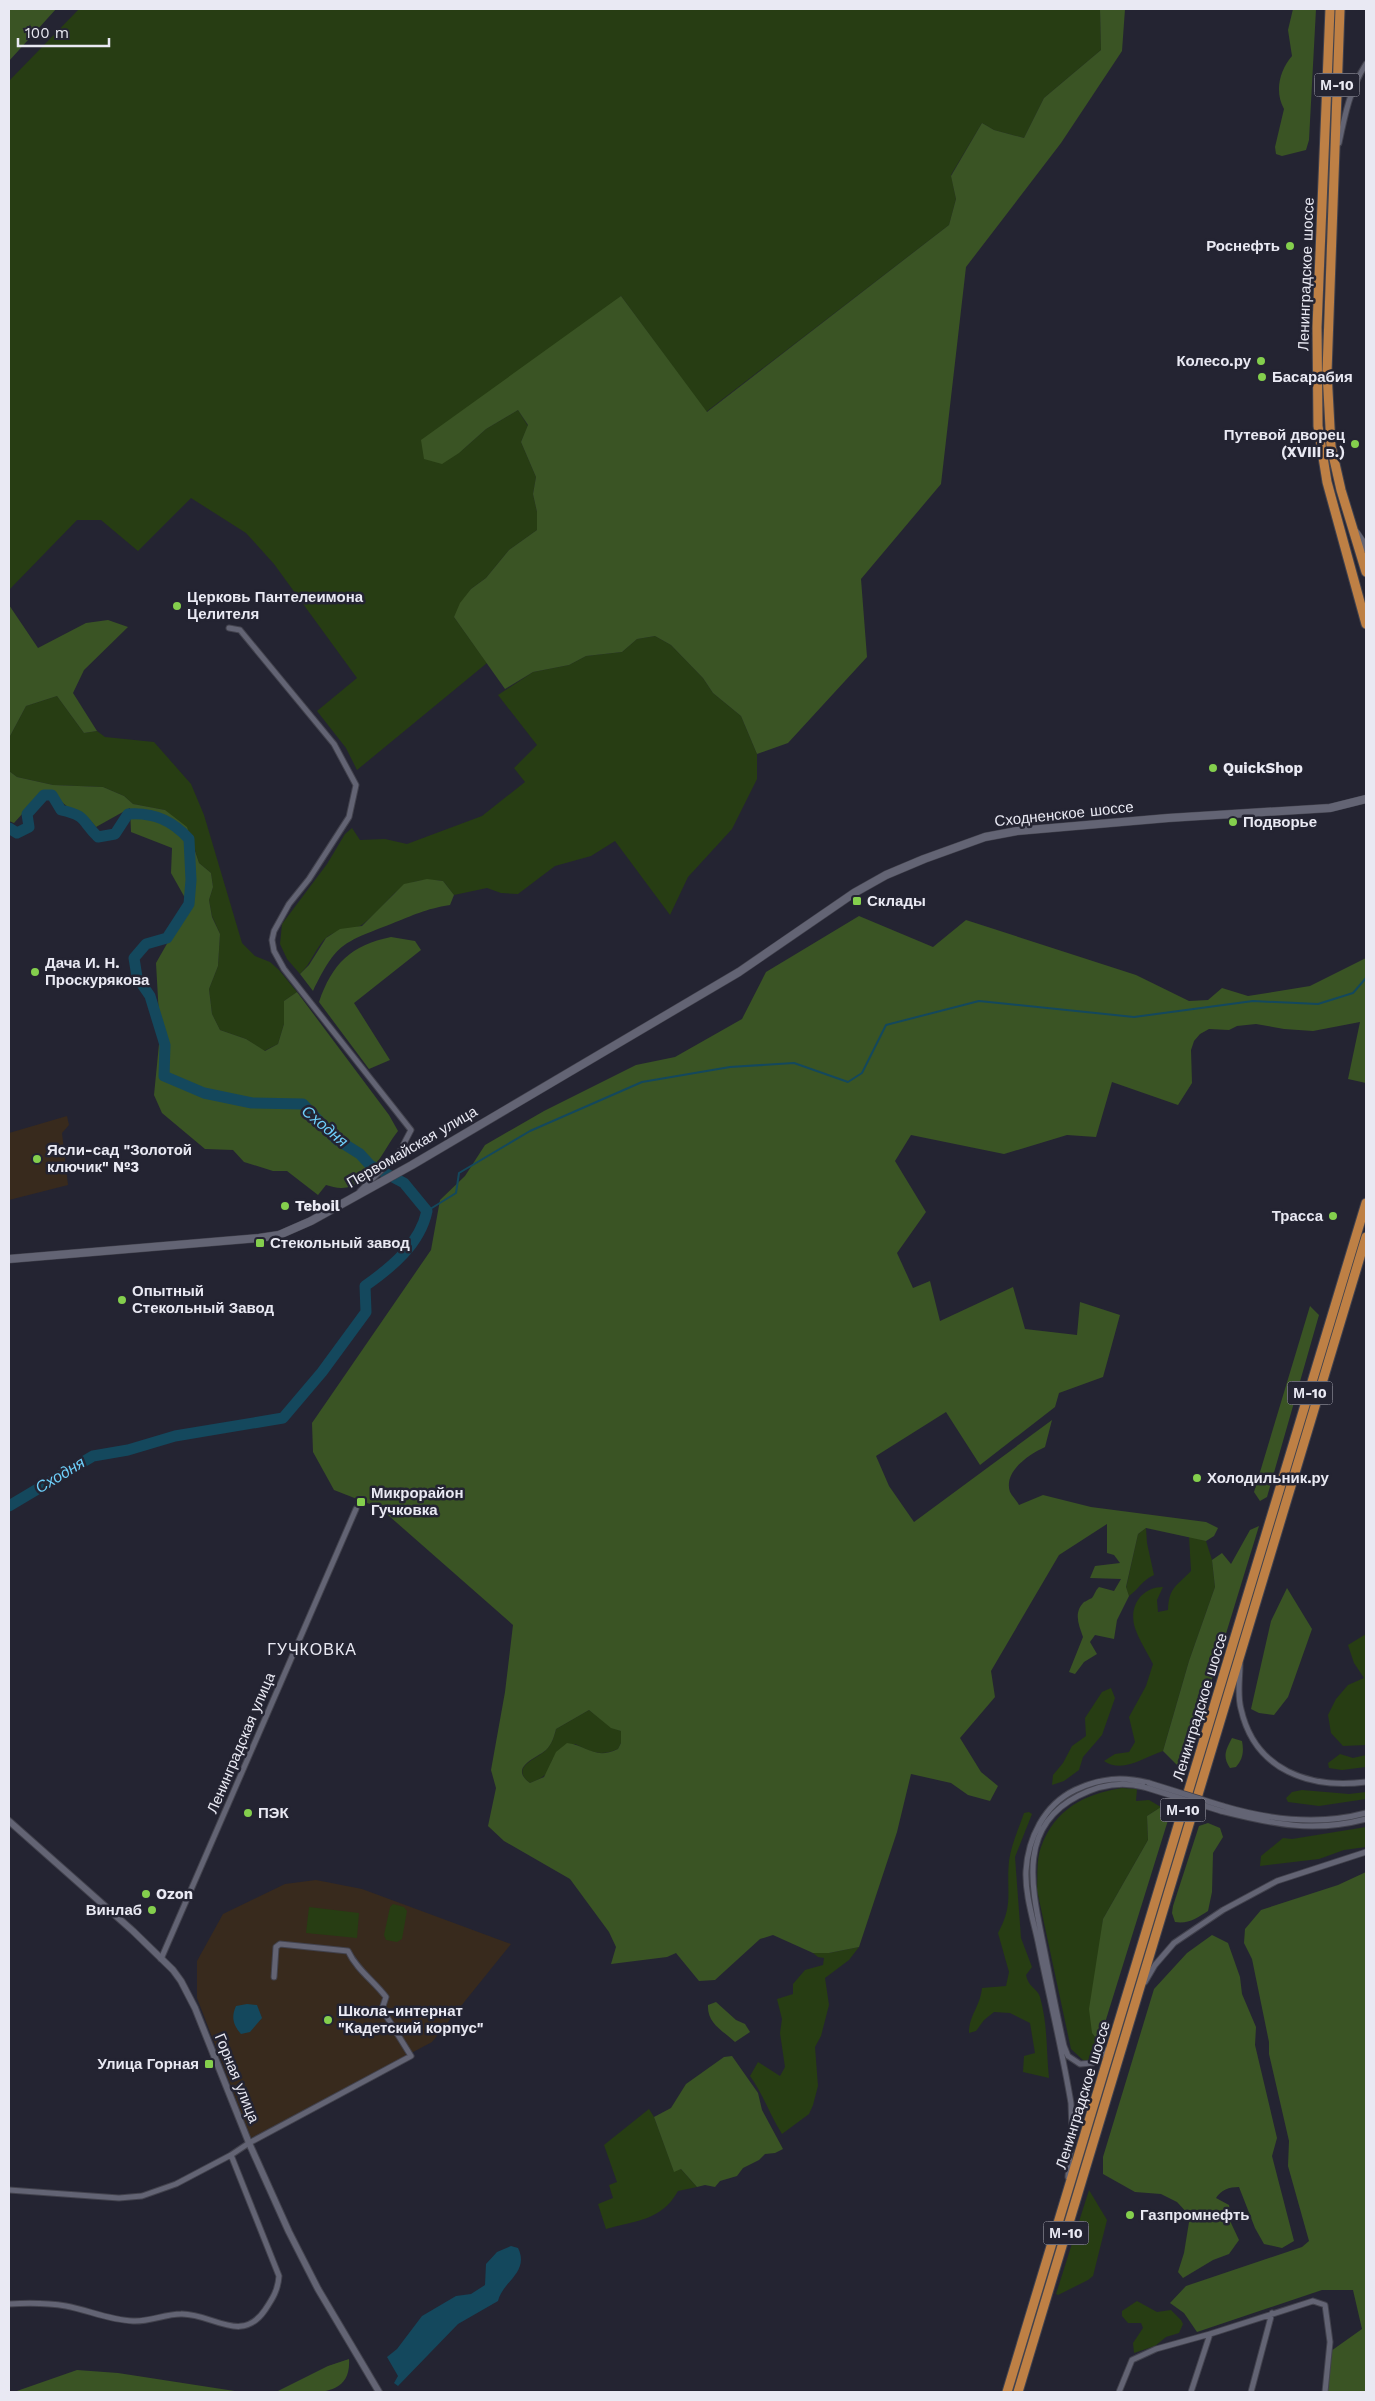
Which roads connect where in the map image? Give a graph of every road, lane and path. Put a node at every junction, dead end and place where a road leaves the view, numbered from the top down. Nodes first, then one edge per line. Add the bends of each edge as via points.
1 (1330, 9) edge
2 (1340, 9) edge
3 (1366, 64) edge
4 (1335, 162) junction
5 (1353, 528) junction
6 (1366, 548) edge
7 (1366, 572) edge
8 (1366, 624) edge
9 (229, 628) dead end
10 (1366, 799) edge
11 (739, 972) joint
12 (375, 1181) junction
13 (1366, 1203) edge
14 (1366, 1237) edge
15 (9, 1257) edge
16 (356, 1509) dead end
17 (1240, 1660) junction
18 (1366, 1782) edge
19 (1147, 1785) junction
20 (1222, 1808) junction
21 (1366, 1813) edge
22 (1366, 1819) edge
23 (9, 1822) edge
24 (1366, 1852) edge
25 (161, 1958) junction
26 (274, 1978) dead end
27 (1140, 1991) junction
28 (1115, 2038) junction
29 (249, 2143) junction
30 (231, 2156) junction
31 (9, 2190) edge
32 (1063, 2205) junction
33 (9, 2304) edge
34 (1272, 2314) junction
35 (1210, 2334) junction
36 (379, 2392) edge
37 (1007, 2392) edge
38 (1018, 2392) edge
39 (1119, 2392) edge
40 (1191, 2392) edge
41 (1250, 2392) edge
42 (1325, 2392) edge

1 - 8 highway, Ленинградское шоссе / М-10 via 1317,327 1318,426 1327,482
2 - 4 highway, Ленинградское шоссе / М-10
3 - 4 street via 1353,84
4 - 5 highway, Ленинградское шоссе / М-10 via 1328,423 1336,469
5 - 6 main road
5 - 7 highway, Ленинградское шоссе / М-10
9 - 12 street via 240,630 334,744 356,785 349,817 289,904 272,940 284,969 411,1130 399,1153
10 - 11 main road, Сходненское шоссе via 1330,808 1055,826 985,837 886,875 843,900
11 - 12 main road, Первомайская улица via 412,1165
12 - 15 main road, Первомайская улица via 293,1230 269,1237
13 - 28 highway, Ленинградское шоссе / М-10
14 - 17 highway, Ленинградское шоссе / М-10
16 - 25 street, Ленинградская улица
17 - 18 street via 1240,1708 1260,1748 1284,1770 1311,1782
17 - 27 highway, Ленинградское шоссе / М-10
19 - 20 street, bridge
19 - 28 street via 1127,1783 1099,1787 1072,1799 1049,1820 1033,1855 1032,1887 1068,2056 1080,2064 1093,2063
19 - 32 street via 1117,1777 1070,1793 1041,1821 1030,1845 1027,1886 1071,2103 1070,2167
20 - 21 street via 1284,1820 1328,1820
20 - 22 street via 1290,1826 1339,1824
23 - 25 street, Горная улица via 60,1864
24 - 27 street via 1277,1881 1223,1910 1174,1943 1155,1965
25 - 29 street, Горная улица via 188,1992
26 - 29 street via 276,1947 280,1944 348,1951 386,1997 382,2009 411,2056
27 - 38 highway, Ленинградское шоссе / М-10
28 - 32 highway, Ленинградское шоссе / М-10
29 - 30 street
29 - 36 street, Горная улица via 314,2280
30 - 31 street via 142,2196 119,2198
30 - 33 street via 279,2276 278,2289 260,2316 251,2323 231,2327 196,2315 181,2314 133,2321 65,2306
32 - 37 highway, Ленинградское шоссе / М-10
34 - 35 street
34 - 41 street
34 - 42 street via 1313,2301 1325,2305 1330,2342
35 - 39 street via 1156,2349 1132,2360
35 - 40 street

